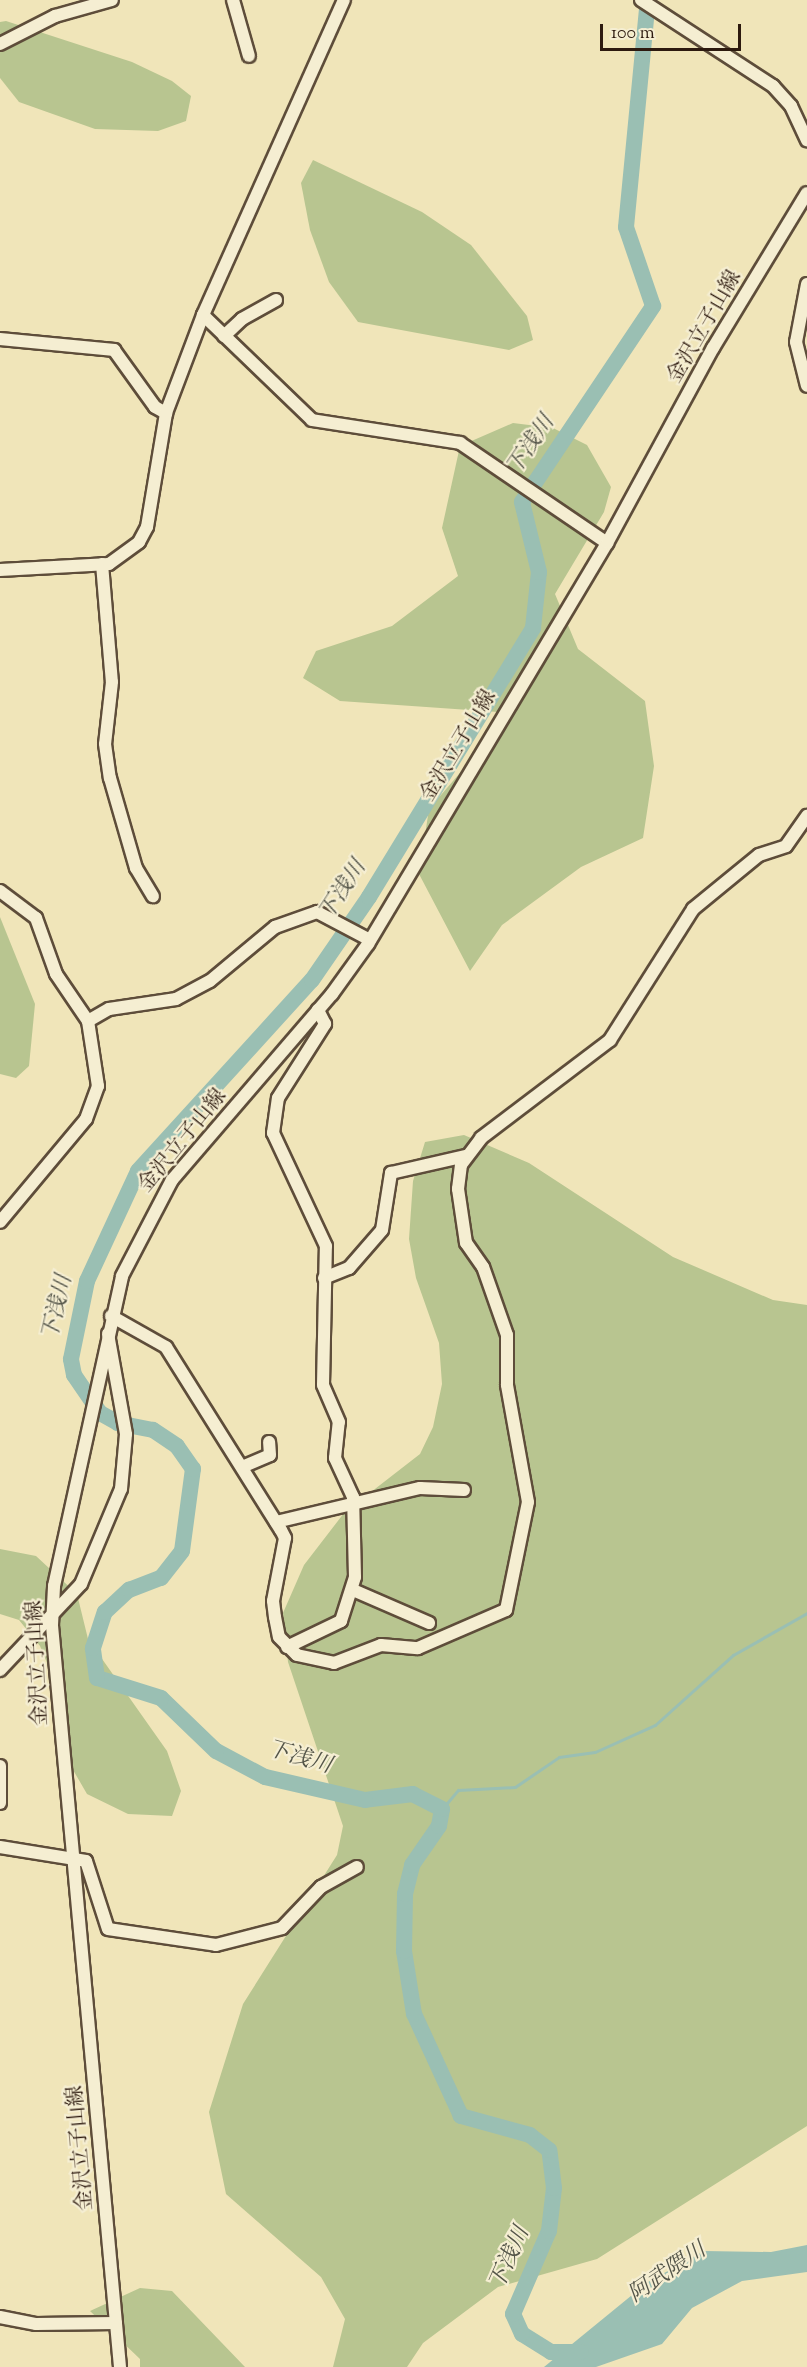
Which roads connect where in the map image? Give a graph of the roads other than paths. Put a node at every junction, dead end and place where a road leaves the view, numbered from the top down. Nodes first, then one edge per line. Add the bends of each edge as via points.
1 (112, 0) edge
2 (233, 0) edge
3 (344, 0) edge
4 (641, 0) edge
5 (0, 44) edge
6 (249, 56) dead end
7 (807, 141) edge
8 (807, 193) edge
9 (807, 284) edge
10 (276, 300) dead end
11 (804, 312) edge
12 (202, 315) junction
13 (224, 336) junction
14 (0, 339) edge
15 (807, 386) edge
16 (166, 412) junction
17 (607, 543) junction
18 (102, 564) junction
19 (0, 570) edge
20 (807, 816) edge
21 (0, 891) edge
22 (153, 896) dead end
23 (370, 940) junction
24 (318, 1010) junction
25 (88, 1021) junction
26 (466, 1156) junction
27 (0, 1222) edge
28 (324, 1278) junction
29 (111, 1316) junction
30 (107, 1333) junction
31 (269, 1442) dead end
32 (242, 1467) junction
33 (464, 1490) dead end
34 (353, 1505) junction
35 (276, 1522) junction
36 (353, 1590) junction
37 (52, 1616) junction
38 (429, 1623) dead end
39 (287, 1647) junction
40 (0, 1670) edge
41 (0, 1766) edge
42 (0, 1803) edge
43 (0, 1847) edge
44 (74, 1858) junction
45 (357, 1867) dead end
46 (0, 2317) edge
47 (116, 2323) junction
48 (120, 2367) edge

1 - 5 street via 55,16
2 - 6 street
3 - 12 street via 289,132
4 - 7 street via 779,91
8 - 17 street, 金沢立子山線 via 713,348
9 - 11 street
10 - 13 street via 242,319
11 - 15 street via 796,358
12 - 13 street
12 - 16 street
13 - 17 street via 312,420 460,443
14 - 16 street via 114,350 155,407
16 - 18 street via 147,527 121,560
17 - 23 street, 金沢立子山線
18 - 19 street
18 - 22 street via 112,682 105,744 110,778 136,868
20 - 26 street via 786,846 759,855 693,909 610,1040 496,1125
21 - 25 street via 36,918 56,974
23 - 24 street, 金沢立子山線
23 - 25 street via 331,916 317,912 275,927 210,981 176,999 109,1009
24 - 28 street via 325,1024 278,1098 273,1133 275,1148 321,1228
24 - 29 street, 金沢立子山線 via 172,1180 148,1217
25 - 27 street via 98,1079 93,1107
26 - 28 street via 391,1173 382,1230 349,1268
26 - 39 street via 458,1189 460,1213 466,1242 483,1267 507,1335 507,1385 528,1502 511,1600 497,1614 418,1648 381,1645 323,1664
28 - 34 street via 323,1385 339,1422 335,1458
29 - 30 street, 金沢立子山線
29 - 32 street via 166,1347
30 - 37 street, 金沢立子山線
30 - 37 street via 125,1425 121,1489 81,1584
31 - 32 street via 270,1455
32 - 35 street
33 - 34 street via 420,1488
34 - 35 street
34 - 36 street
35 - 39 street via 285,1538 273,1600 279,1637
36 - 38 street
36 - 39 street via 341,1621
37 - 40 street
37 - 44 street, 金沢立子山線
41 - 42 street
43 - 44 street
44 - 45 street via 87,1863 108,1929 216,1945 282,1928 321,1887
44 - 47 street, 金沢立子山線
46 - 47 street via 36,2324
47 - 48 street, 金沢立子山線

